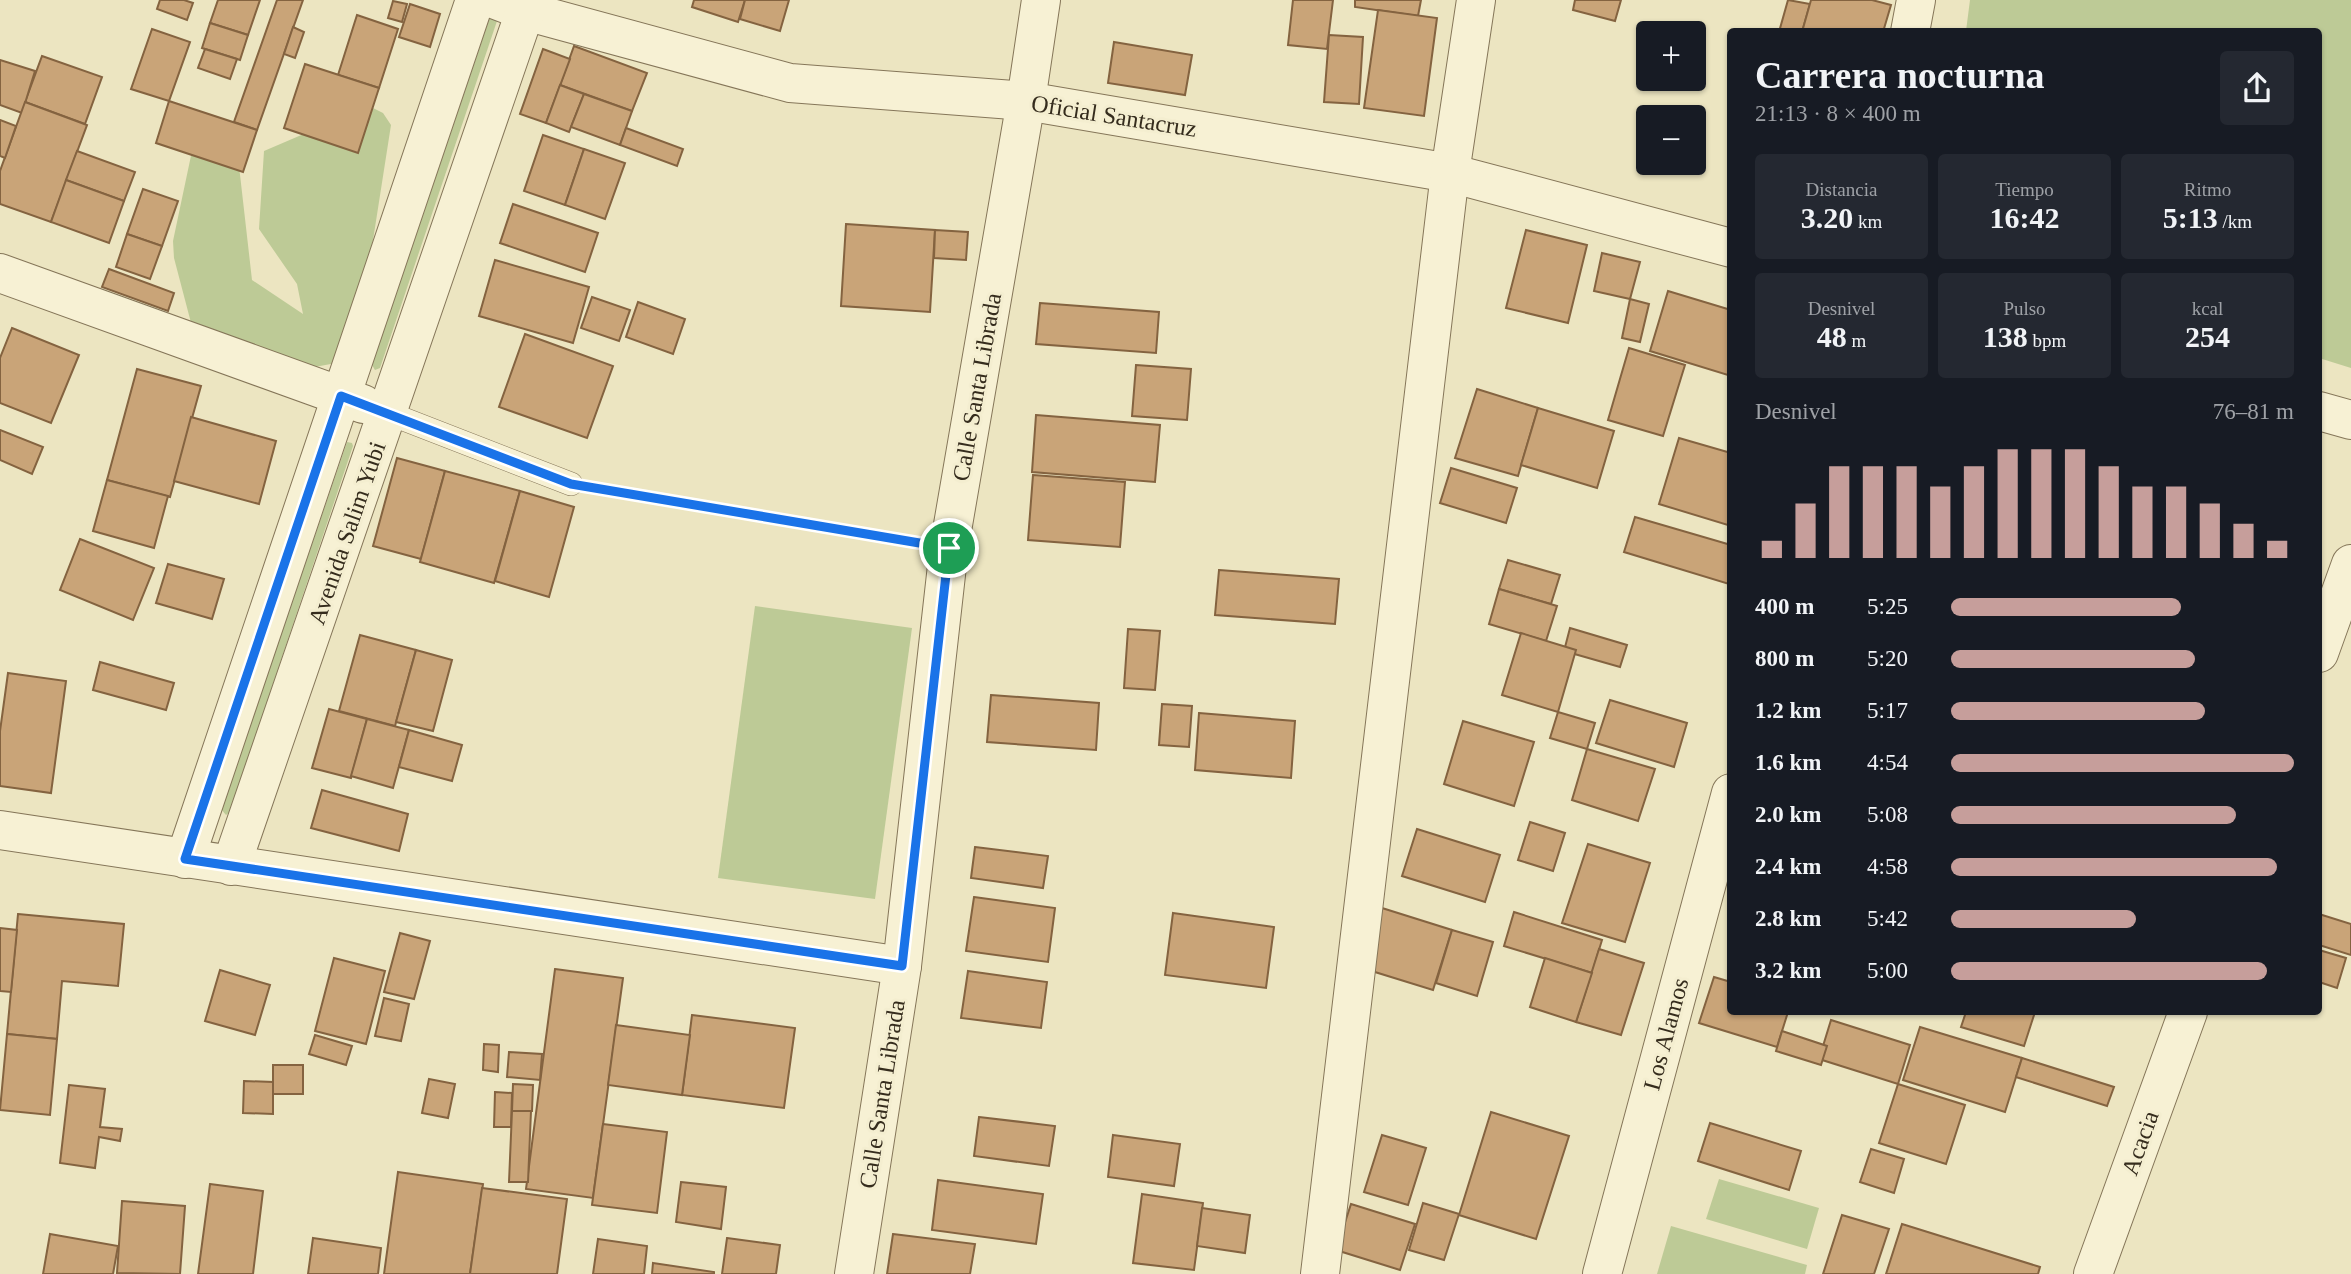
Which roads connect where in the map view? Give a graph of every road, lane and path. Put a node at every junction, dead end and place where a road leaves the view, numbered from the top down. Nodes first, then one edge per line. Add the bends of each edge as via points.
1 (475, 0) edge
2 (1041, 0) edge
3 (1476, 0) edge
4 (1916, 0) edge
5 (516, 4) edge
6 (1911, 28) edge
7 (1026, 101) junction
8 (1450, 173) junction
9 (1727, 247) edge
10 (0, 273) edge
11 (341, 396) junction
12 (2322, 412) edge
13 (388, 414) junction
14 (2351, 420) edge
15 (571, 484) joint
16 (949, 548) junction
17 (2351, 564) edge
18 (2322, 645) edge
19 (1727, 808) edge
20 (0, 830) edge
21 (185, 859) junction
22 (231, 866) junction
23 (902, 966) junction
24 (2187, 1015) edge
25 (854, 1274) edge
26 (1320, 1274) edge
27 (1602, 1274) edge
28 (2093, 1274) edge

1 - 11 street, Avenida Salim Yubi
2 - 7 street, Calle Santa Librada
3 - 8 street
4 - 6 street
5 - 7 street, Oficial Santacruz via 790,83
5 - 13 street, Avenida Salim Yubi
7 - 8 street, Oficial Santacruz
7 - 16 street, Calle Santa Librada
8 - 9 street, Oficial Santacruz
8 - 26 street
10 - 11 street
11 - 13 street
11 - 21 street, Avenida Salim Yubi
12 - 14 street
13 - 15 lane
13 - 22 street, Avenida Salim Yubi
15 - 16 path
16 - 23 street, Calle Santa Librada
17 - 18 street
19 - 27 street, Los Alamos
20 - 21 street
21 - 22 street
22 - 23 street
23 - 25 street, Calle Santa Librada
24 - 28 street, Acacia

